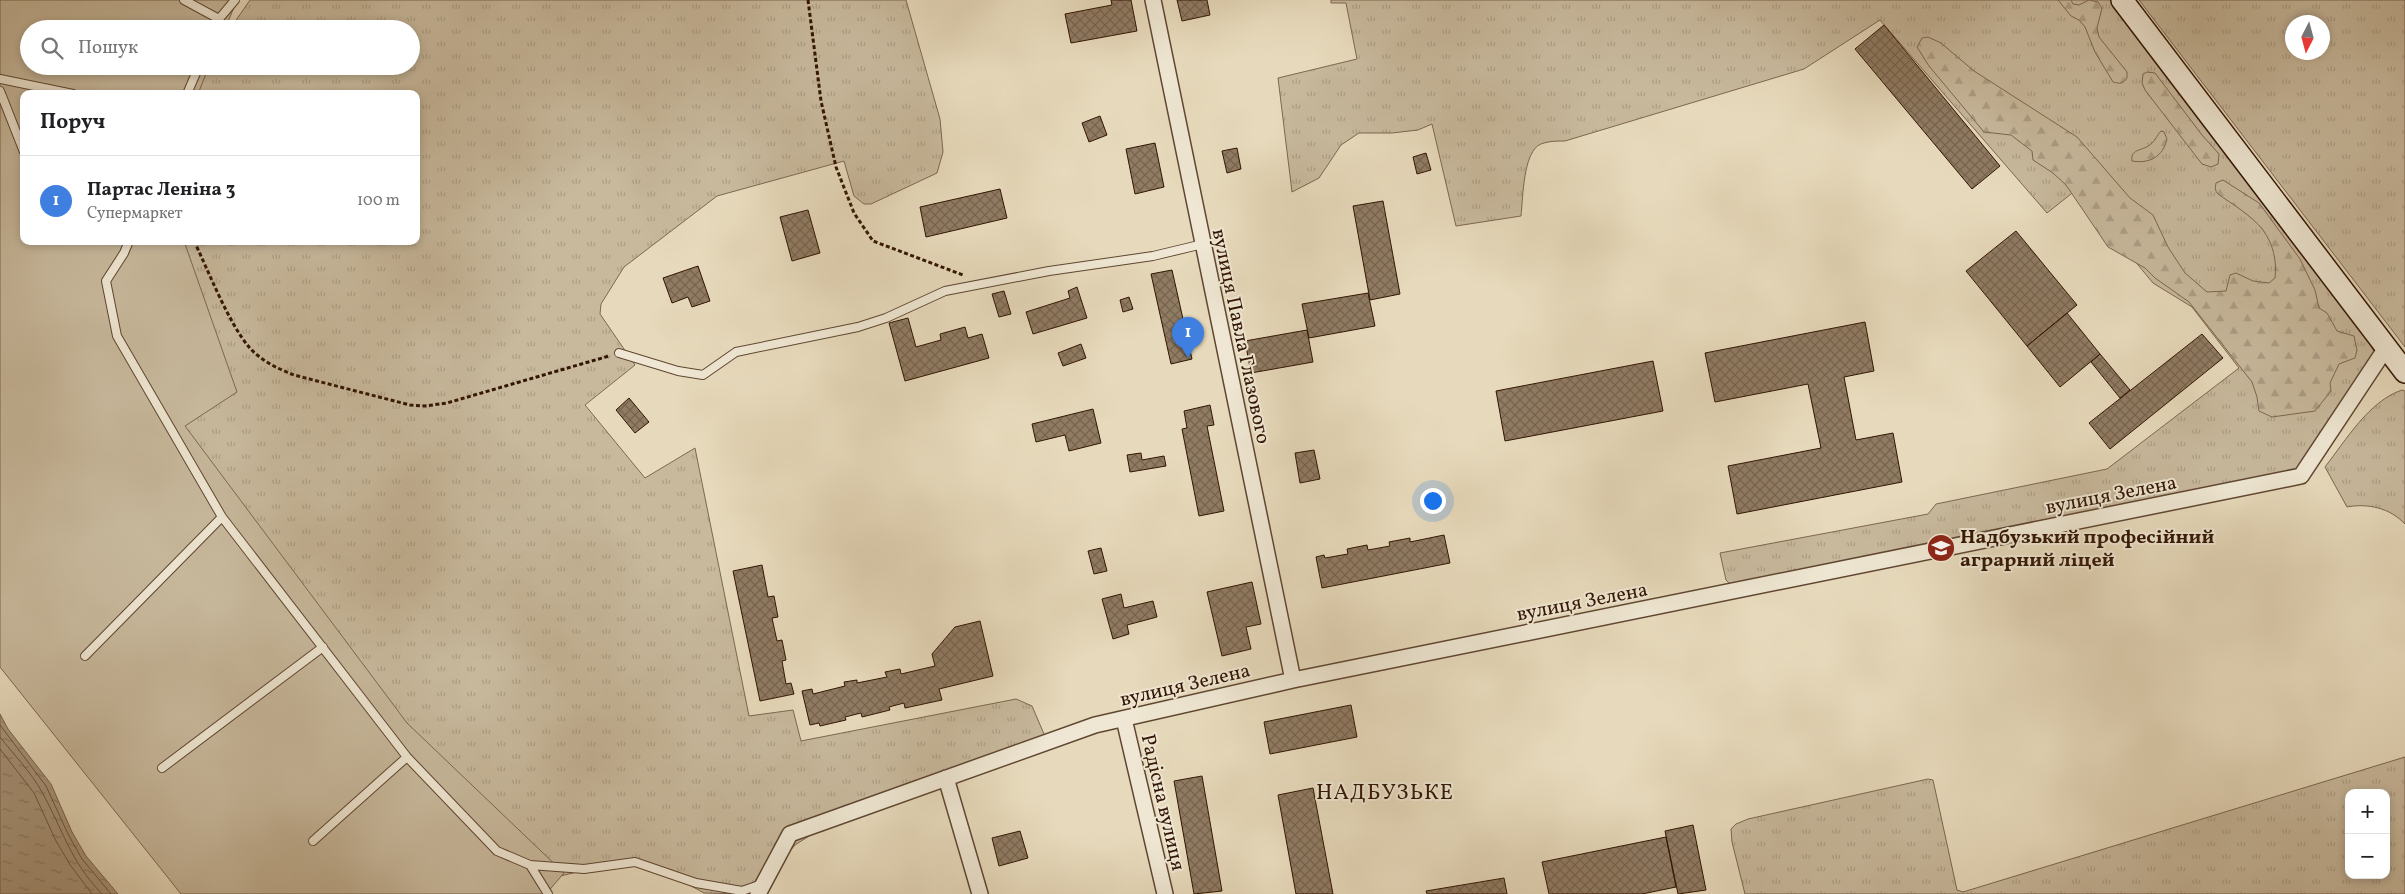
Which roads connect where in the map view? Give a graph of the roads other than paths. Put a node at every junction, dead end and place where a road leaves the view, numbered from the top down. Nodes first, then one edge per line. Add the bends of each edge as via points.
1 (184, 0) edge
2 (235, 0) edge
3 (1153, 0) edge
4 (2122, 0) edge
5 (220, 18) joint
6 (195, 75) edge
7 (0, 79) edge
8 (54, 90) edge
9 (189, 90) edge
10 (0, 91) edge
11 (20, 142) edge
12 (1203, 244) junction
13 (127, 245) edge
14 (2386, 348) junction
15 (619, 353) road end
16 (2405, 372) edge
17 (222, 517) junction
18 (323, 647) junction
19 (85, 656) dead end
20 (1292, 680) junction
21 (1124, 719) junction
22 (407, 757) junction
23 (162, 768) dead end
24 (946, 778) junction
25 (314, 841) dead end
26 (530, 866) junction
27 (760, 889) edge
28 (548, 894) edge
29 (980, 894) edge
30 (1165, 894) edge

1 - 5 lane
2 - 5 lane
3 - 12 street, вулиця Павла Глазового
4 - 14 main road
6 - 9 lane
7 - 8 lane
10 - 11 lane
12 - 15 lane via 1153,256 945,291 858,328 736,352 703,375
12 - 20 street, вулиця Павла Глазового
13 - 17 lane via 106,281 118,336
14 - 16 main road
14 - 20 street, вулиця Зелена via 2301,476
17 - 18 lane
17 - 19 lane
18 - 22 lane
18 - 23 lane
20 - 21 street, вулиця Зелена
21 - 24 street, вулиця Зелена via 1094,725
21 - 30 street, Радісна вулиця
22 - 25 lane
22 - 26 lane via 497,851
24 - 27 street, вулиця Зелена via 790,834
24 - 29 street
26 - 27 lane via 584,869 635,862 696,883 742,890
26 - 28 lane

